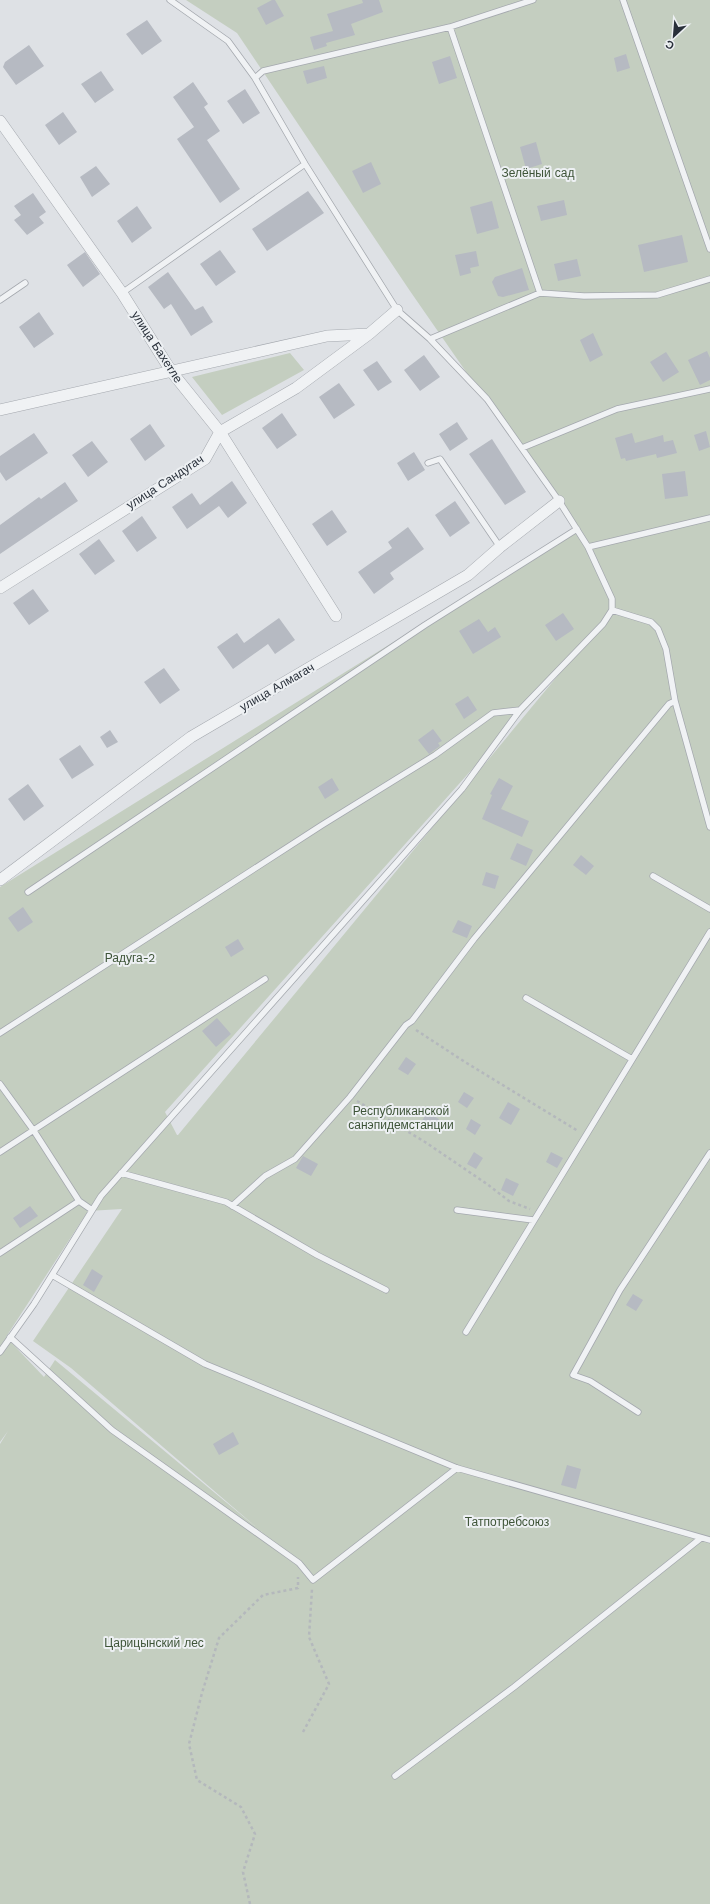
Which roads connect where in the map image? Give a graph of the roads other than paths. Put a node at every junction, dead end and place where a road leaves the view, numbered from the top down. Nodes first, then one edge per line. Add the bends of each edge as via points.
1 (170, 0) edge
2 (533, 0) edge
3 (623, 0) edge
4 (450, 27) junction
5 (255, 78) junction
6 (0, 121) edge
7 (305, 164) junction
8 (710, 249) edge
9 (710, 279) edge
10 (24, 282) dead end
11 (122, 293) junction
12 (540, 293) junction
13 (0, 300) edge
14 (397, 310) junction
15 (369, 334) junction
16 (430, 339) junction
17 (171, 371) junction
18 (710, 389) edge
19 (0, 410) edge
20 (220, 432) junction
21 (522, 448) junction
22 (428, 463) dead end
23 (559, 501) junction
24 (710, 518) edge
25 (577, 528) junction
26 (500, 547) junction
27 (588, 547) junction
28 (0, 588) edge
29 (612, 610) junction
30 (336, 616) dead end
31 (675, 701) junction
32 (520, 710) junction
33 (710, 827) edge
34 (653, 876) dead end
35 (0, 880) edge
36 (28, 892) dead end
37 (710, 909) edge
38 (710, 932) edge
39 (265, 979) dead end
40 (526, 998) dead end
41 (0, 1033) edge
42 (632, 1059) junction
43 (0, 1084) edge
44 (34, 1131) junction
45 (0, 1152) edge
46 (710, 1153) edge
47 (121, 1173) junction
48 (79, 1201) junction
49 (232, 1206) junction
50 (92, 1210) junction
51 (457, 1210) dead end
52 (533, 1220) junction
53 (0, 1253) edge
54 (52, 1275) junction
55 (386, 1290) dead end
56 (466, 1332) dead end
57 (10, 1337) junction
58 (0, 1352) edge
59 (638, 1412) dead end
60 (457, 1468) junction
61 (701, 1538) junction
62 (710, 1540) edge
63 (395, 1776) dead end

1 - 5 lane via 228,41
2 - 4 lane
3 - 8 lane
4 - 5 lane via 263,72
4 - 12 lane
5 - 7 lane
6 - 11 street, улица Бахетле
7 - 11 lane
7 - 14 lane
9 - 12 lane via 658,294 584,296
10 - 13 lane
11 - 17 street, улица Бахетле
12 - 16 lane
14 - 15 street
14 - 16 lane
15 - 17 street via 327,336
15 - 20 street via 296,388
16 - 21 lane via 487,399
17 - 19 street
17 - 20 street, улица Бахетле
18 - 21 lane via 618,409
20 - 28 street, улица Сандугач via 205,459
20 - 30 street, улица Бахетле
21 - 23 lane
22 - 26 lane via 440,460
23 - 25 lane
23 - 26 street, улица Алмагач
24 - 27 lane
25 - 27 lane
25 - 36 lane via 425,625
26 - 35 street, улица Алмагач via 468,575 191,737
27 - 29 lane via 612,599
29 - 31 lane via 651,622 658,629 666,649
29 - 32 lane via 603,624
31 - 33 lane
31 - 49 lane via 669,704 474,939 350,1097 294,1159 264,1176
32 - 41 lane via 493,713 435,755
32 - 47 lane via 462,789
34 - 37 lane
38 - 42 lane
39 - 44 lane
40 - 42 lane
42 - 52 lane
43 - 44 lane
44 - 45 lane
44 - 48 lane
46 - 59 lane via 620,1290 573,1375 590,1381
47 - 49 lane via 226,1202
47 - 50 lane
48 - 50 lane
48 - 53 lane
49 - 55 lane via 317,1255
50 - 54 lane
51 - 52 lane
52 - 56 lane
54 - 57 lane
54 - 60 lane via 205,1364
57 - 58 lane
57 - 60 lane via 112,1430 299,1562 313,1580
60 - 61 lane
61 - 62 lane
61 - 63 lane via 514,1687

